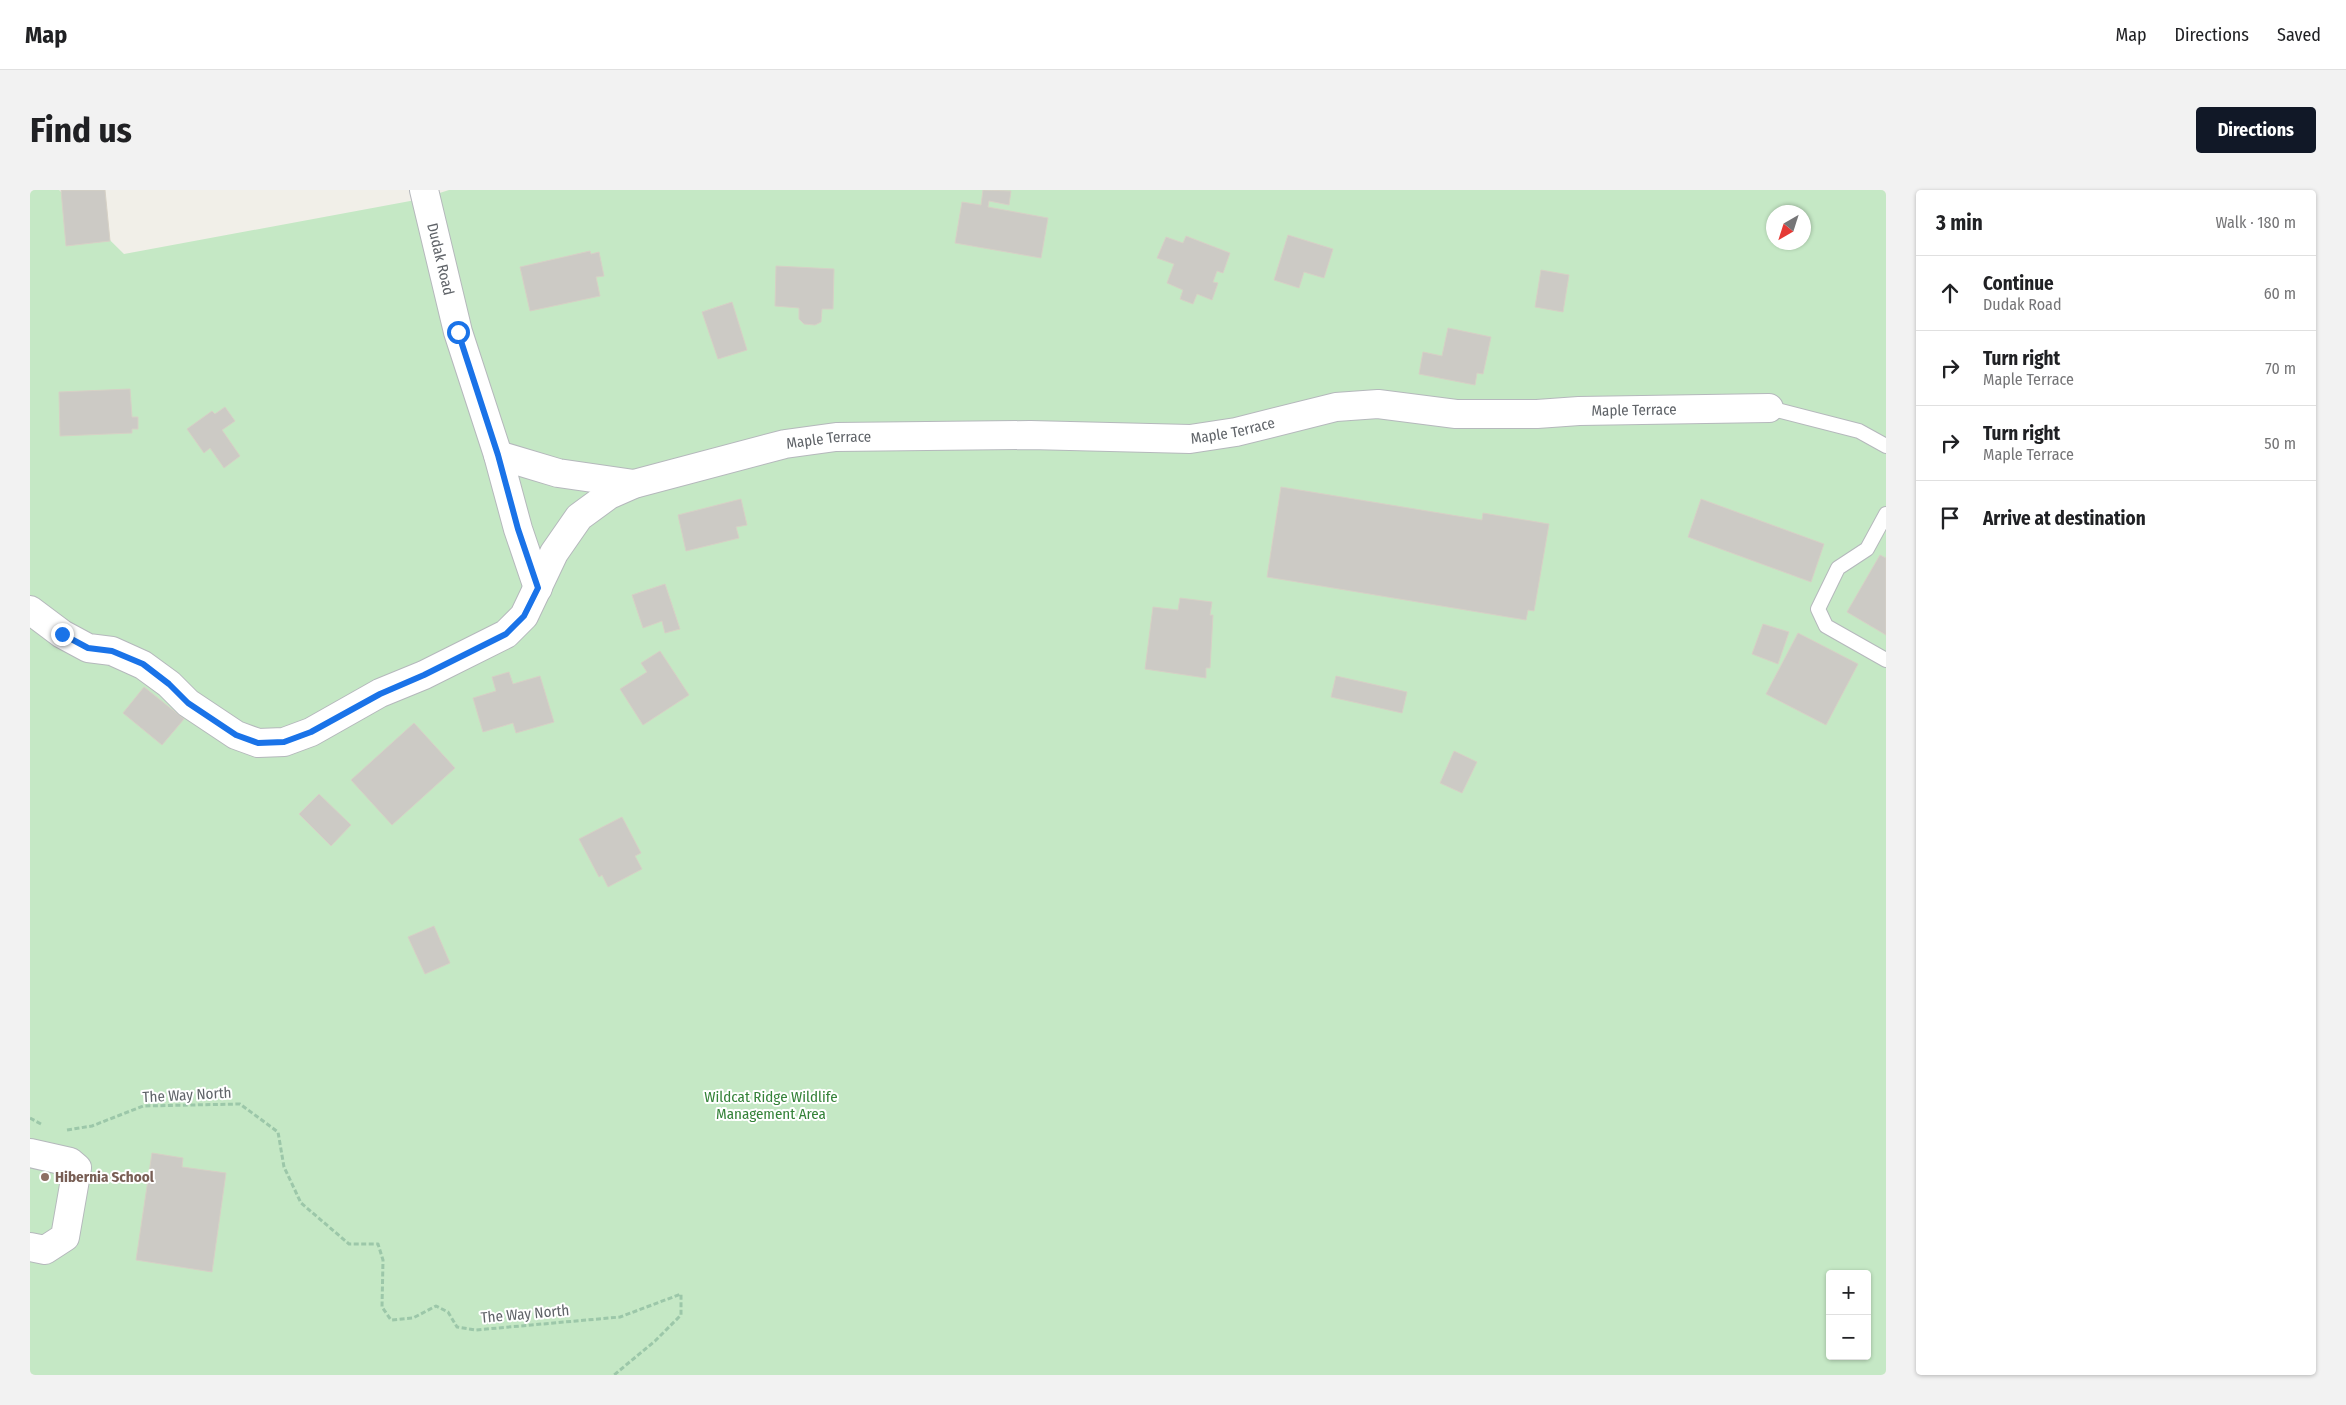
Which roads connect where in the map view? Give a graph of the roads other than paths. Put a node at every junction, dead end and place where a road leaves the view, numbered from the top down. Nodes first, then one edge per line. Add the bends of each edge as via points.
1 (424, 190) edge
2 (1769, 408) joint
3 (1886, 446) edge
4 (498, 455) junction
5 (634, 484) junction
6 (1886, 514) edge
7 (538, 588) junction
8 (30, 610) edge
9 (1886, 660) edge
10 (30, 1153) edge
11 (30, 1247) edge

1 - 4 street, Dudak Road via 458,332
2 - 3 lane via 1859,431
2 - 5 street, Maple Terrace via 1465,414 1378,404 1336,407 1236,432 1190,439 1030,435 836,436 784,444
4 - 5 street via 558,473
4 - 7 street, Dudak Road
5 - 7 street, Maple Terrace via 609,495 580,517 554,553
6 - 9 lane via 1867,549 1838,568 1818,609 1826,626
7 - 8 street, Maple Terrace via 524,616 506,634 380,694 311,732 284,742 258,743 236,735 188,703 143,664 112,651 88,648 62,634
10 - 11 street via 70,1162 77,1168 65,1237 45,1250

